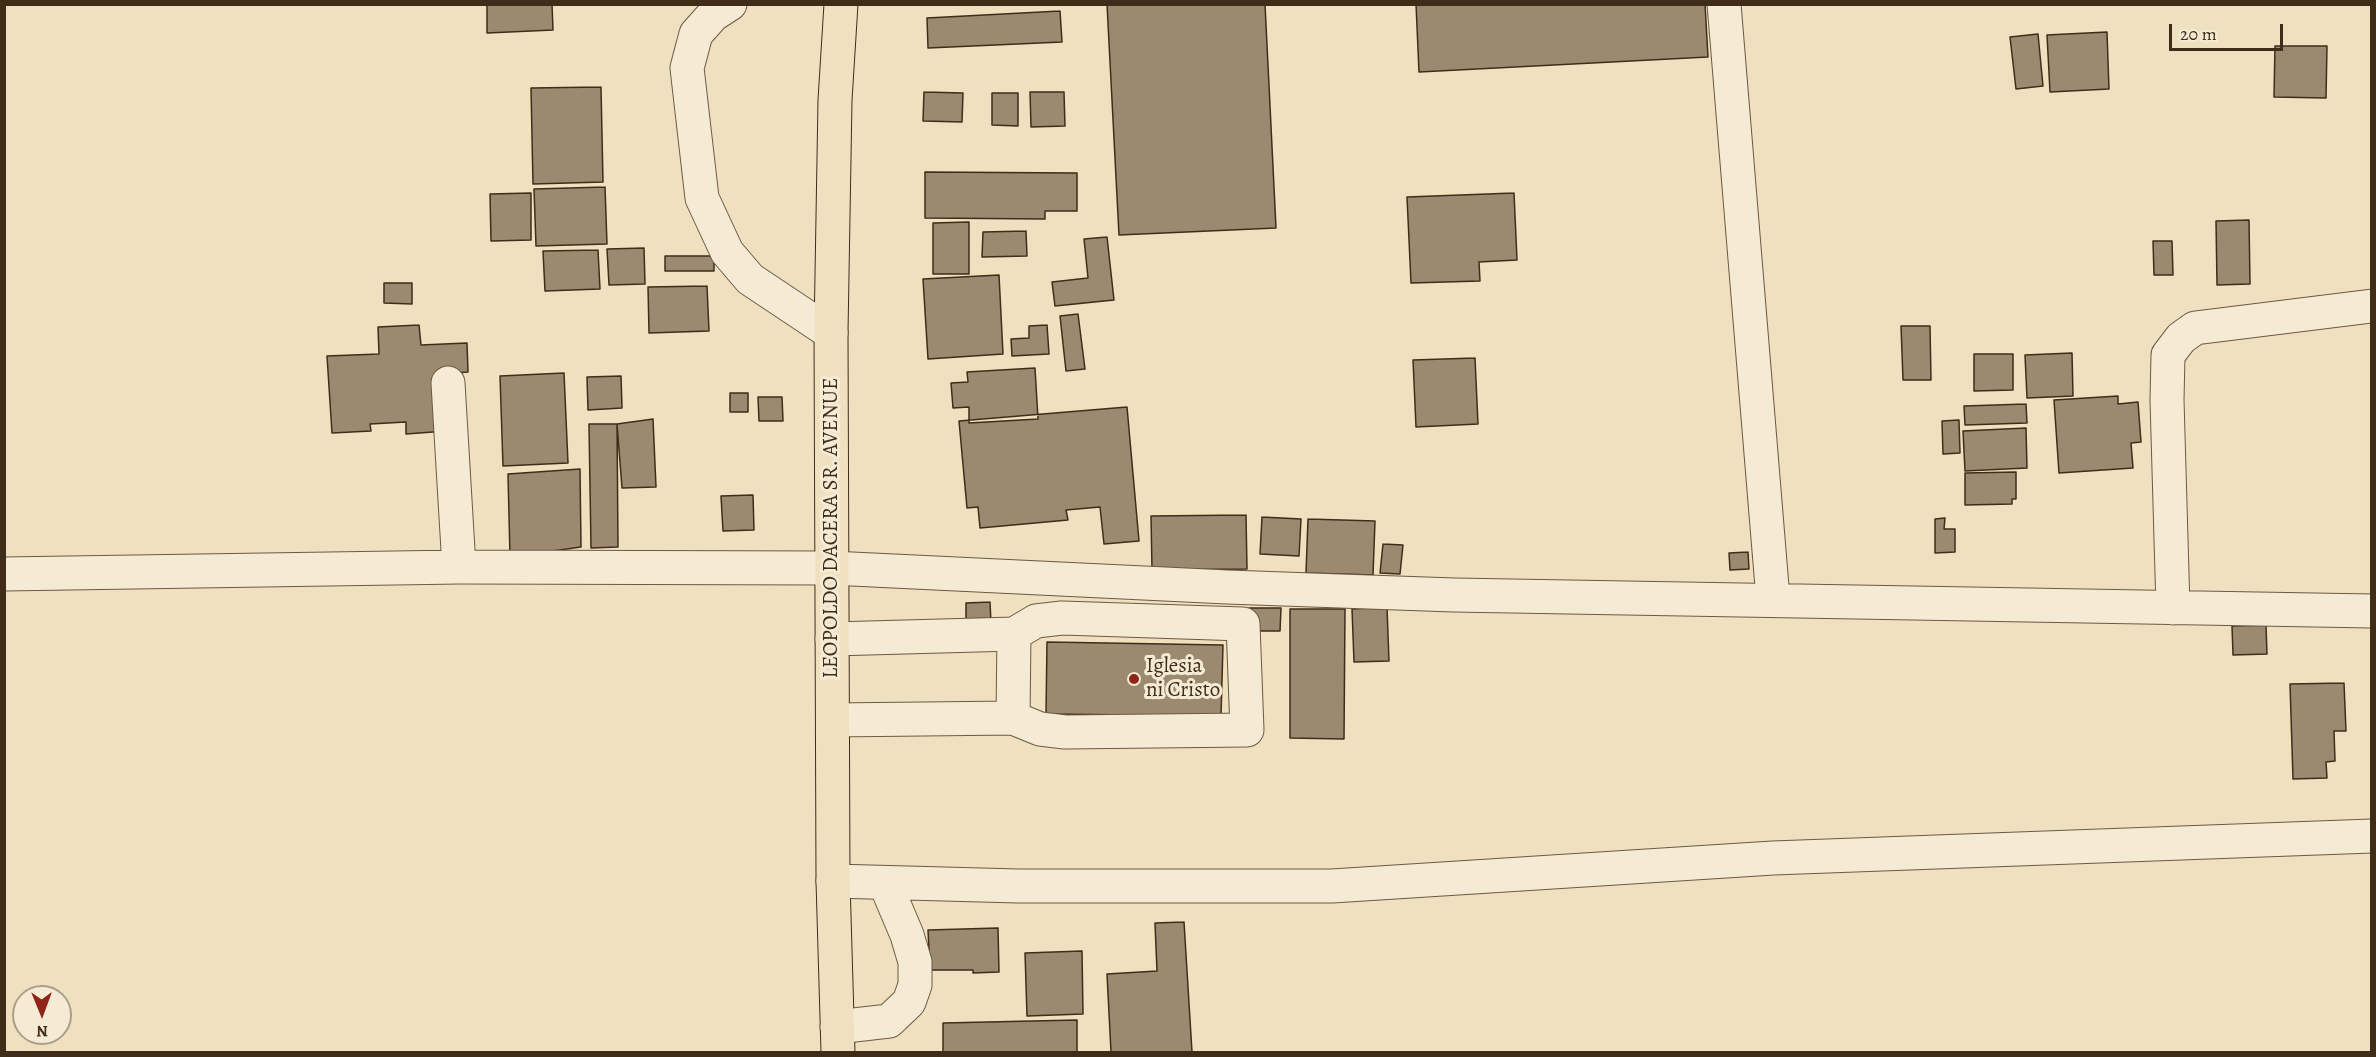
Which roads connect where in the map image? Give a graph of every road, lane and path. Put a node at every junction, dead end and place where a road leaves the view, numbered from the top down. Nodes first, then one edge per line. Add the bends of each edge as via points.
1 (730, 4) edge
2 (841, 4) edge
3 (1724, 4) edge
4 (2372, 306) edge
5 (831, 333) junction
6 (448, 384) dead end
7 (459, 567) junction
8 (831, 568) junction
9 (4, 574) edge
10 (1773, 599) junction
11 (2173, 608) junction
12 (2372, 611) edge
13 (1014, 634) junction
14 (832, 639) junction
15 (1013, 718) junction
16 (832, 720) junction
17 (2372, 836) edge
18 (833, 881) junction
19 (885, 883) junction
20 (838, 1040) edge

1 - 5 street via 696,34 687,68 702,198 727,252 750,279
2 - 5 main road, LEOPOLDO DACERA SR. AVENUE via 835,100
3 - 10 street
4 - 11 street via 2195,328 2168,355
5 - 8 main road, LEOPOLDO DACERA SR. AVENUE
6 - 7 street
7 - 8 street
7 - 9 street
8 - 10 street via 1454,596
8 - 14 main road, LEOPOLDO DACERA SR. AVENUE
10 - 11 street
11 - 12 street
13 - 14 street
13 - 15 street
13 - 15 street via 1036,621 1062,618 1243,624 1247,730 1065,732 1040,729
14 - 16 main road, LEOPOLDO DACERA SR. AVENUE
15 - 16 street
16 - 18 main road, LEOPOLDO DACERA SR. AVENUE
17 - 19 street via 1773,858 1332,886
18 - 19 street
18 - 20 main road, LEOPOLDO DACERA SR. AVENUE
19 - 20 street via 915,962 915,985 909,1002 889,1021

